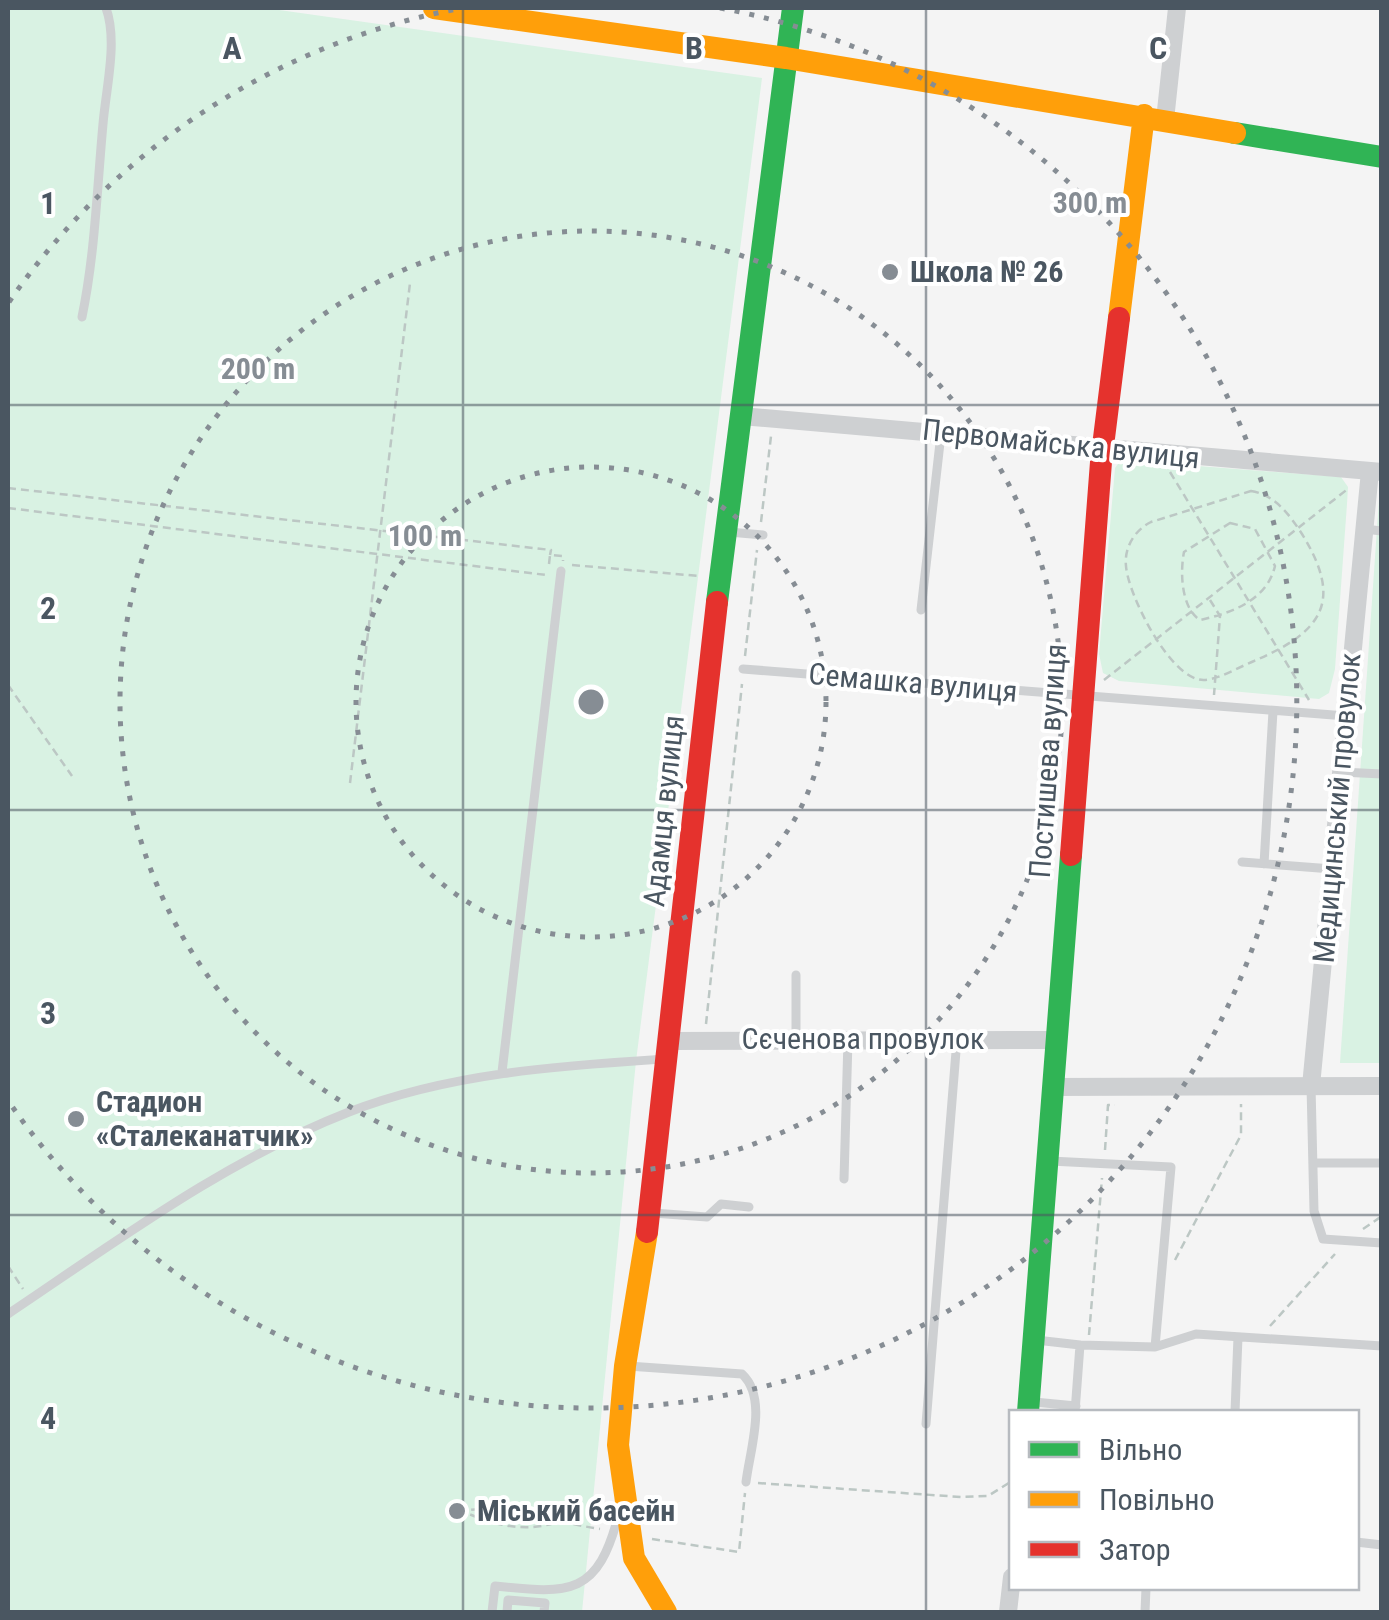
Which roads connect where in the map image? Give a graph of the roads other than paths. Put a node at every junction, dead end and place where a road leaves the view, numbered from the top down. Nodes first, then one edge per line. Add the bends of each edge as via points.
1 (106, 8) edge
2 (444, 8) edge
3 (793, 8) edge
4 (1177, 8) edge
5 (786, 58) junction
6 (1155, 118) junction
7 (1382, 157) edge
8 (82, 318) dead end
9 (741, 416) junction
10 (941, 431) junction
11 (1103, 450) junction
12 (1376, 472) edge
13 (1373, 530) edge
14 (726, 532) junction
15 (763, 535) dead end
16 (561, 571) dead end
17 (921, 610) dead end
18 (743, 669) road end
19 (1083, 696) junction
20 (1273, 711) junction
21 (1346, 716) junction
22 (1342, 772) junction
23 (1382, 774) edge
24 (1242, 862) dead end
25 (1264, 864) junction
26 (1332, 869) junction
27 (796, 975) dead end
28 (958, 1036) junction
29 (796, 1038) junction
30 (848, 1038) junction
31 (1057, 1040) junction
32 (668, 1050) junction
33 (502, 1072) junction
34 (1312, 1086) junction
35 (1382, 1086) edge
36 (1054, 1087) junction
37 (1047, 1161) junction
38 (1313, 1163) junction
39 (1382, 1163) edge
40 (844, 1179) dead end
41 (749, 1207) dead end
42 (650, 1213) junction
43 (1382, 1243) edge
44 (8, 1314) edge
45 (1238, 1337) junction
46 (1033, 1340) junction
47 (1080, 1346) junction
48 (1382, 1346) edge
49 (1155, 1347) junction
50 (625, 1366) junction
51 (1028, 1407) edge
52 (1076, 1409) edge
53 (1236, 1410) edge
54 (926, 1424) dead end
55 (746, 1482) road end
56 (622, 1534) junction
57 (608, 1554) junction
58 (647, 1583) junction
59 (492, 1612) edge
60 (507, 1612) edge
61 (544, 1612) edge
62 (666, 1612) edge

1 - 8 lane via 108,63
2 - 5 street
3 - 5 street, Адамця вулиця
4 - 6 street, Постишева вулиця
5 - 6 street
5 - 9 street, Адамця вулиця
6 - 7 street
6 - 11 street, Постишева вулиця
9 - 10 street, Первомайська вулиця
9 - 14 street, Адамця вулиця
10 - 11 street, Первомайська вулиця
10 - 17 lane
11 - 12 street, Первомайська вулиця
11 - 19 street, Постишева вулиця
12 - 13 street, Медицинський провулок
13 - 21 street, Медицинський провулок
14 - 15 lane
14 - 32 street, Адамця вулиця
16 - 33 lane
18 - 19 lane, Семашка вулиця
19 - 20 lane, Семашка вулиця
19 - 31 street, Постишева вулиця
20 - 21 lane, Семашка вулиця
20 - 25 lane
21 - 22 street, Медицинський провулок
22 - 23 lane
22 - 26 street, Медицинський провулок
24 - 25 lane
25 - 26 lane
26 - 34 street, Медицинський провулок
27 - 29 lane
28 - 30 street, Сєченова провулок
28 - 31 street, Сєченова провулок
28 - 54 lane
29 - 30 street, Сєченова провулок
29 - 32 street, Сєченова провулок via 704,1040
30 - 40 lane
31 - 36 street, Постишева вулиця
32 - 33 lane
32 - 42 street, Адамця вулиця
33 - 44 lane via 350,1111 244,1161
34 - 35 street
34 - 36 street
34 - 38 lane
36 - 37 street, Постишева вулиця
37 - 46 street, Постишева вулиця
37 - 49 lane via 1170,1166
38 - 39 lane
38 - 43 lane via 1323,1239
41 - 42 lane via 721,1204 708,1217
42 - 50 street, Адамця вулиця
45 - 48 lane
45 - 49 lane via 1196,1334
45 - 53 lane
46 - 47 lane
46 - 51 street, Постишева вулиця
47 - 49 lane
47 - 52 lane
50 - 55 lane via 742,1374 752,1383 757,1398
50 - 56 street, Адамця вулиця via 618,1445
51 - 52 lane
56 - 57 lane
56 - 58 street, Адамця вулиця
57 - 58 lane
57 - 59 lane via 580,1584 559,1592 495,1586
58 - 62 street, Адамця вулиця
60 - 61 lane via 508,1600 545,1604

